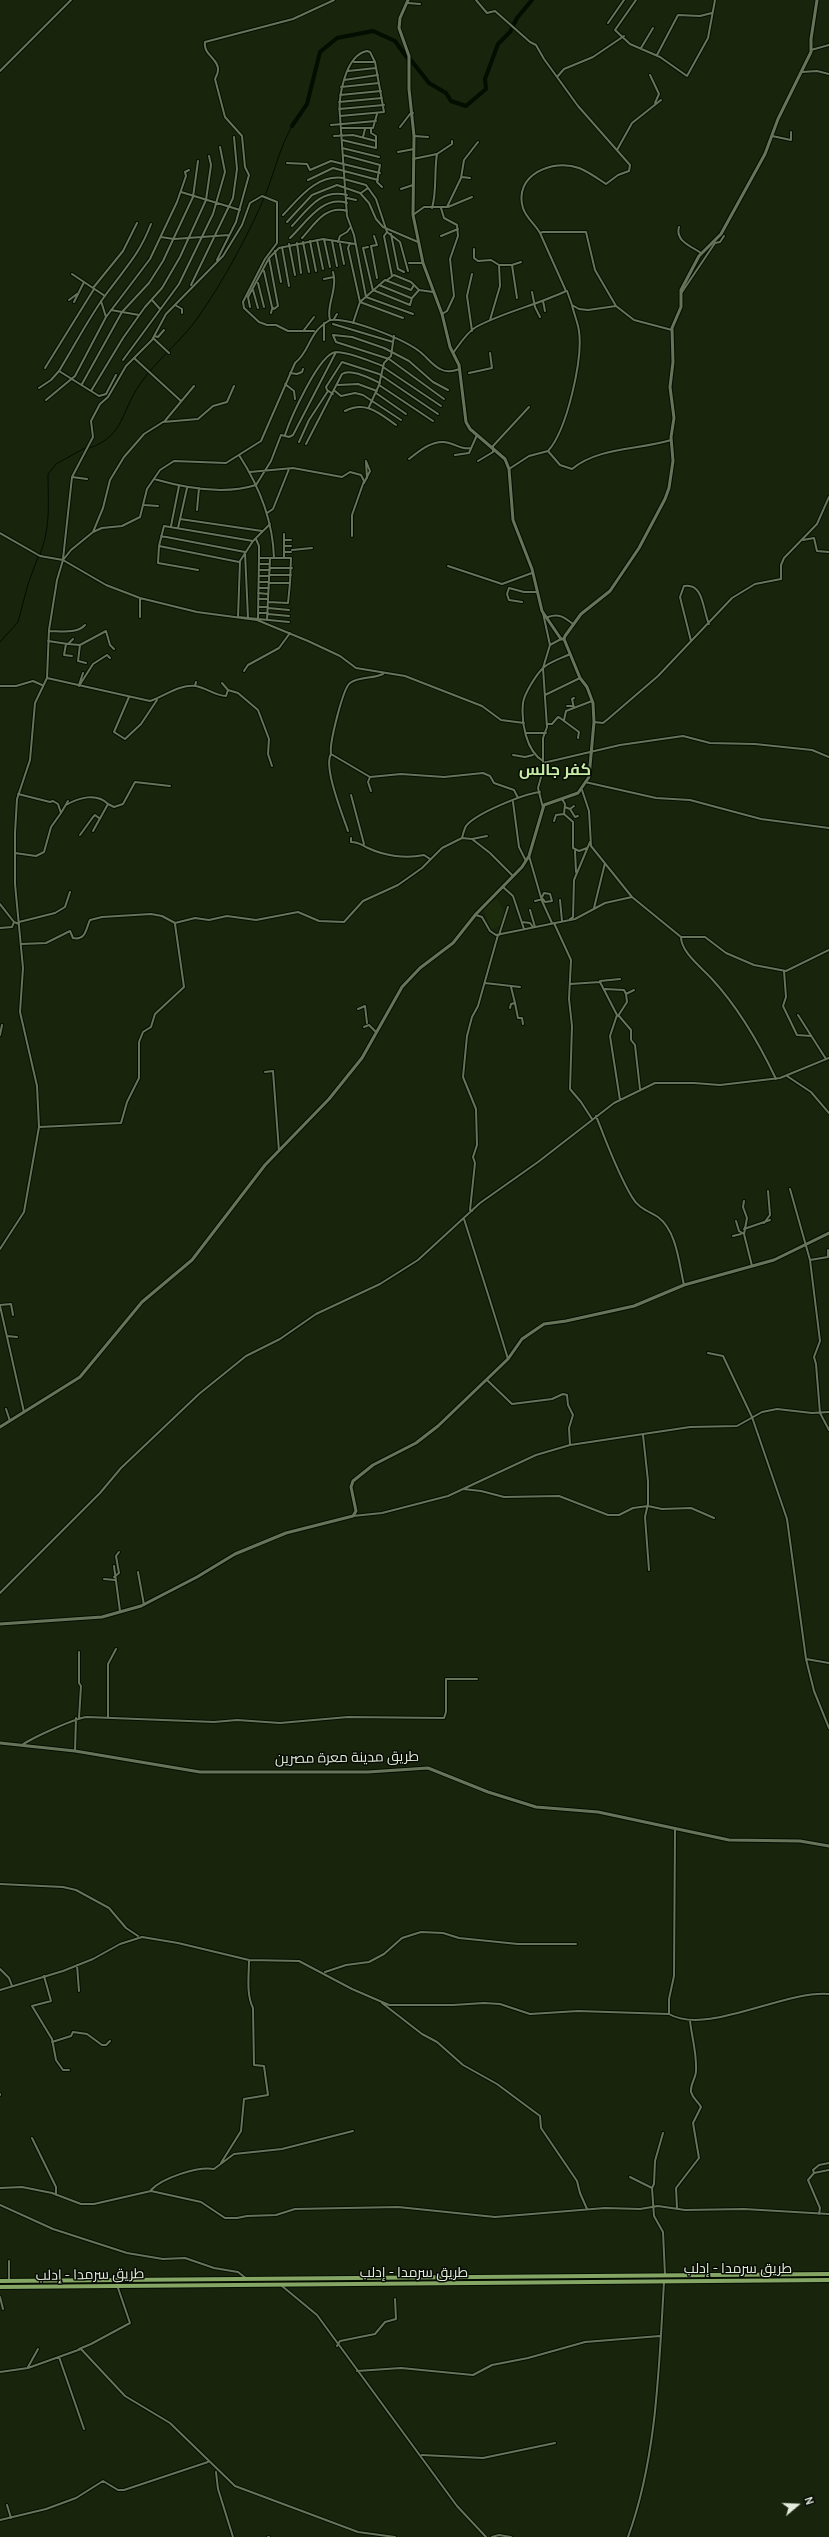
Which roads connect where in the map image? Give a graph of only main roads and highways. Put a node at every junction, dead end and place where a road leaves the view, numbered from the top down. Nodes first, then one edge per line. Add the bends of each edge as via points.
1 (829, 2274) edge
2 (178, 2279) junction
3 (314, 2279) junction
4 (829, 2280) edge
5 (0, 2281) edge
6 (178, 2284) junction
7 (314, 2284) junction
8 (0, 2287) edge

1 - 3 highway, طريق سرمدا - إدلب
2 - 3 highway, طريق سرمدا - إدلب
2 - 5 highway, طريق سرمدا - إدلب
2 - 6 highway
3 - 7 highway
4 - 7 highway, طريق سرمدا - إدلب
6 - 7 highway, طريق سرمدا - إدلب
6 - 8 highway, طريق سرمدا - إدلب

